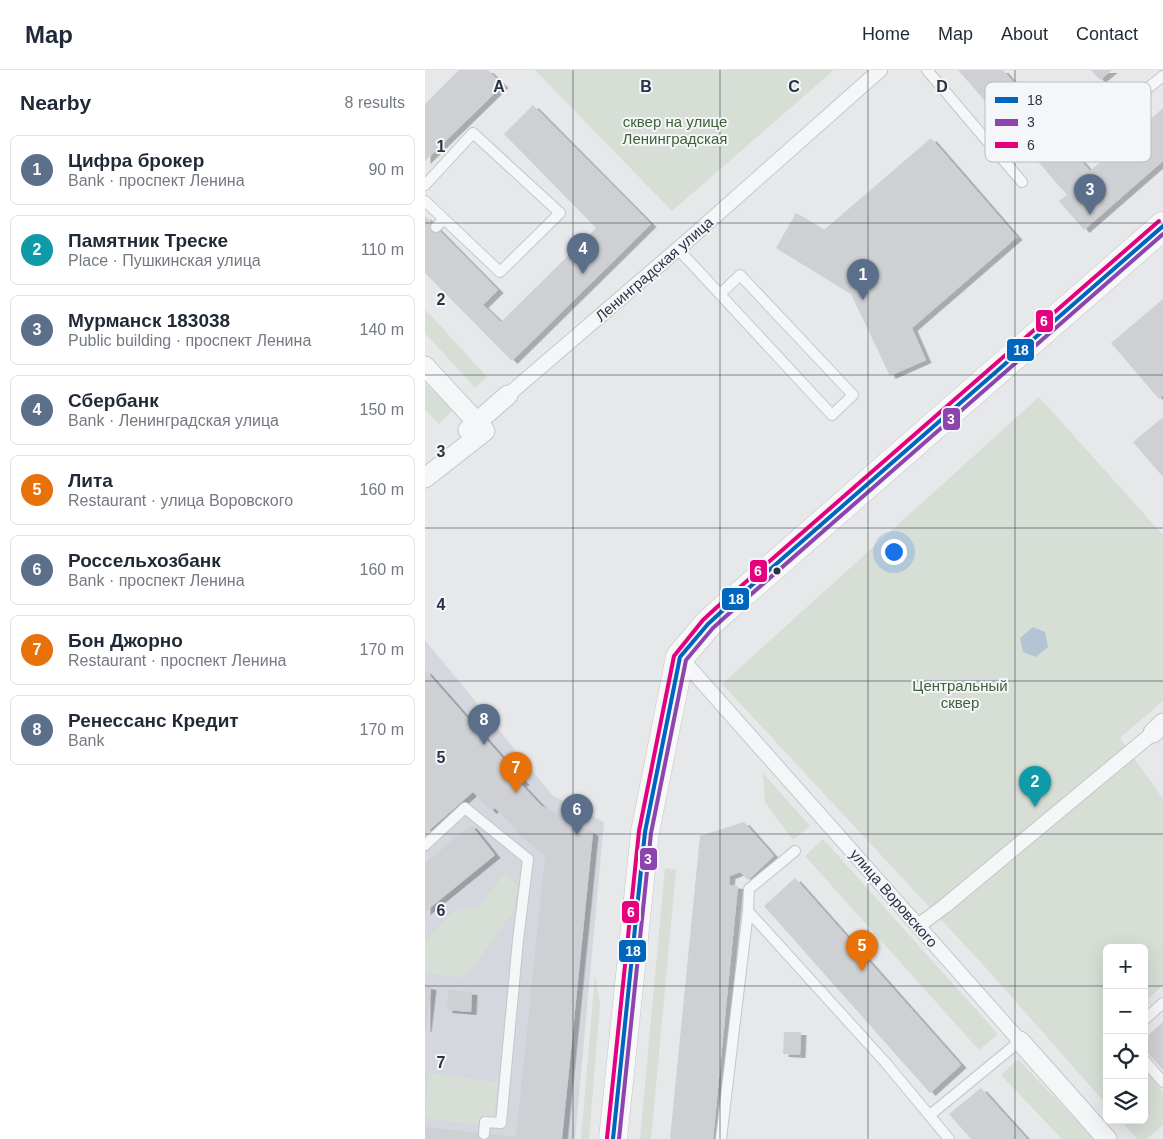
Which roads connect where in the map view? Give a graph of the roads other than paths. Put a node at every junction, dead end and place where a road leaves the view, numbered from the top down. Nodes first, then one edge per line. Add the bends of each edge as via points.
1 (880, 70) edge
2 (927, 70) edge
3 (1163, 76) edge
4 (1151, 86) edge
5 (985, 138) edge
6 (1005, 162) edge
7 (1022, 182) dead end
8 (425, 185) edge
9 (425, 201) edge
10 (444, 219) junction
11 (1163, 226) edge
12 (436, 227) dead end
13 (678, 249) junction
14 (720, 294) junction
15 (425, 366) edge
16 (509, 395) joint
17 (480, 427) junction
18 (425, 467) edge
19 (425, 478) edge
20 (680, 657) junction
21 (1158, 728) edge
22 (425, 845) edge
23 (795, 851) dead end
24 (748, 911) junction
25 (919, 926) junction
26 (1163, 1003) edge
27 (1148, 1016) edge
28 (1021, 1041) junction
29 (1148, 1065) edge
30 (1163, 1082) edge
31 (930, 1115) junction
32 (484, 1134) dead end
33 (613, 1139) edge
34 (721, 1139) edge
35 (949, 1139) edge
36 (1107, 1139) edge

1 - 13 street, Ленинградская улица
2 - 5 lane
3 - 4 lane
6 - 7 lane
8 - 10 lane via 473,134 559,213 501,272
9 - 10 lane
10 - 12 lane
11 - 20 main road via 720,613
13 - 14 lane
13 - 16 street, Ленинградская улица
14 - 14 lane via 740,275 853,395 832,415
15 - 17 street
16 - 17 street, Ленинградская улица
17 - 18 street, Ленинградская улица
17 - 19 street, Ленинградская улица
20 - 25 street, улица Воровского
20 - 33 main road via 645,832
21 - 25 street
22 - 32 lane via 465,808 528,859 501,1123 485,1122
23 - 24 lane via 749,889
24 - 31 lane
24 - 34 lane
25 - 28 street, улица Воровского
26 - 27 lane
28 - 31 lane
28 - 36 street, улица Воровского
29 - 30 lane
31 - 35 lane

